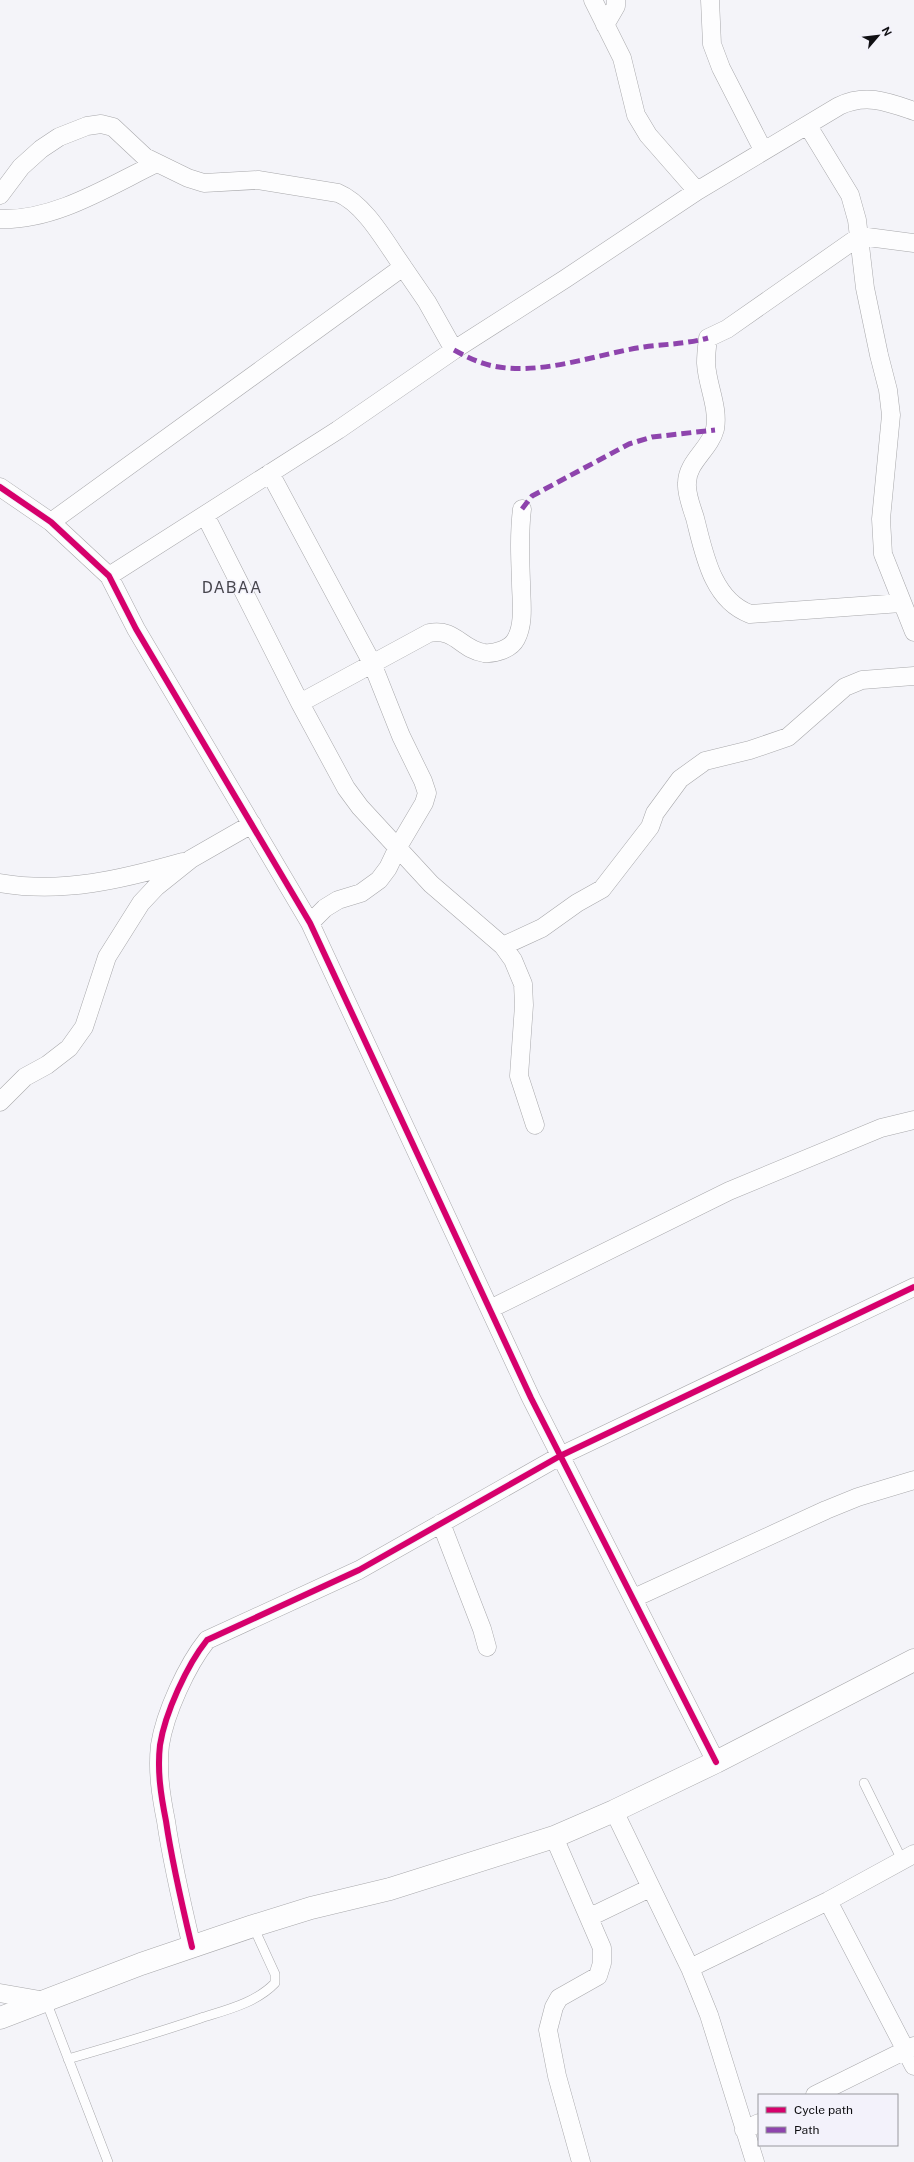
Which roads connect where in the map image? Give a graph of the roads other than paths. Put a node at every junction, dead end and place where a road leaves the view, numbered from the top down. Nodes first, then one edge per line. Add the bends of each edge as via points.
1 (593, 0) edge
2 (616, 0) edge
3 (710, 0) edge
4 (605, 25) junction
5 (914, 111) edge
6 (808, 126) junction
7 (763, 150) junction
8 (157, 163) junction
9 (697, 191) junction
10 (0, 195) edge
11 (0, 219) edge
12 (860, 236) junction
13 (914, 242) edge
14 (403, 267) junction
15 (454, 350) junction
16 (270, 473) junction
17 (0, 487) edge
18 (522, 508) dead end
19 (205, 515) junction
20 (51, 522) junction
21 (109, 576) junction
22 (901, 602) junction
23 (914, 632) edge
24 (372, 663) junction
25 (914, 676) edge
26 (300, 703) junction
27 (252, 824) junction
28 (398, 847) junction
29 (192, 859) junction
30 (0, 883) edge
31 (310, 923) junction
32 (503, 946) junction
33 (0, 1102) edge
34 (914, 1120) edge
35 (535, 1124) dead end
36 (914, 1286) edge
37 (490, 1309) junction
38 (560, 1456) junction
39 (914, 1480) edge
40 (441, 1524) junction
41 (634, 1598) junction
42 (487, 1647) dead end
43 (912, 1666) edge
44 (716, 1762) junction
45 (864, 1782) dead end
46 (614, 1811) junction
47 (554, 1837) junction
48 (908, 1857) edge
49 (650, 1888) junction
50 (828, 1901) junction
51 (590, 1917) junction
52 (254, 1926) junction
53 (192, 1947) junction
54 (690, 1968) junction
55 (0, 1992) edge
56 (46, 2001) junction
57 (0, 2018) edge
58 (911, 2054) edge
59 (68, 2059) junction
60 (817, 2094) edge
61 (751, 2126) edge
62 (108, 2162) edge
63 (581, 2162) edge
64 (754, 2162) edge

1 - 4 street
2 - 4 street via 616,6
3 - 7 street via 712,44 720,68
4 - 9 street via 622,58 636,115 648,135
5 - 6 street via 878,100 852,100
6 - 7 street
6 - 12 street via 850,195
7 - 9 street
8 - 10 street via 145,157 113,127 101,124 87,126 58,137 42,149 21,168
8 - 11 street via 69,205 17,220
8 - 14 street via 204,183 258,180 338,192 360,208
9 - 15 street
12 - 13 street
12 - 22 street via 865,288 878,355 888,390 891,415 881,519 883,554
12 - 22 street via 727,329 708,338 706,363 715,410 715,430 692,466 686,482 704,552 715,582 728,601 739,610 750,614
14 - 15 street via 427,302
14 - 20 street
15 - 16 street via 338,430
16 - 19 street
16 - 24 street
17 - 20 street
18 - 24 street via 522,619 516,640 504,650 485,653 469,649 452,635 441,631 429,633
19 - 21 street
19 - 26 street
20 - 21 street
21 - 27 street via 136,629
22 - 23 street
24 - 26 street
24 - 28 street via 427,793 424,803
25 - 32 street via 862,680 845,687 788,737 705,761 680,779 655,812 650,827 602,889 542,928
26 - 28 street via 346,788
27 - 29 street
27 - 31 street
28 - 31 street via 379,880 361,893 338,900 324,908
28 - 32 street via 431,884
29 - 30 street via 136,876 78,886 25,888
29 - 33 street via 141,903 107,957 84,1027 70,1048 25,1077
31 - 37 street
32 - 35 street via 513,960 523,984 519,1076
34 - 37 street via 881,1128 729,1191
36 - 38 street
37 - 38 street
38 - 40 street
38 - 41 street
39 - 41 street via 826,1510
40 - 42 street
40 - 53 street via 359,1570 218,1634 207,1640 194,1656 172,1704 160,1744 159,1780 172,1863
41 - 44 street
43 - 44 street
44 - 46 street
45 - 48 lane
46 - 47 street
46 - 49 street
47 - 51 street
47 - 52 street via 390,1889 311,1908
48 - 50 street
49 - 51 street
49 - 54 street
50 - 54 street
50 - 58 street
51 - 63 street via 602,1948 602,1963 598,1976 560,1998 554,2007 548,2030 557,2076
52 - 53 street
52 - 59 lane via 275,1974 275,1983 267,1991 240,2005
53 - 56 street
54 - 61 street
55 - 56 street
56 - 57 street
56 - 59 lane
58 - 60 street
59 - 62 lane
61 - 64 street

